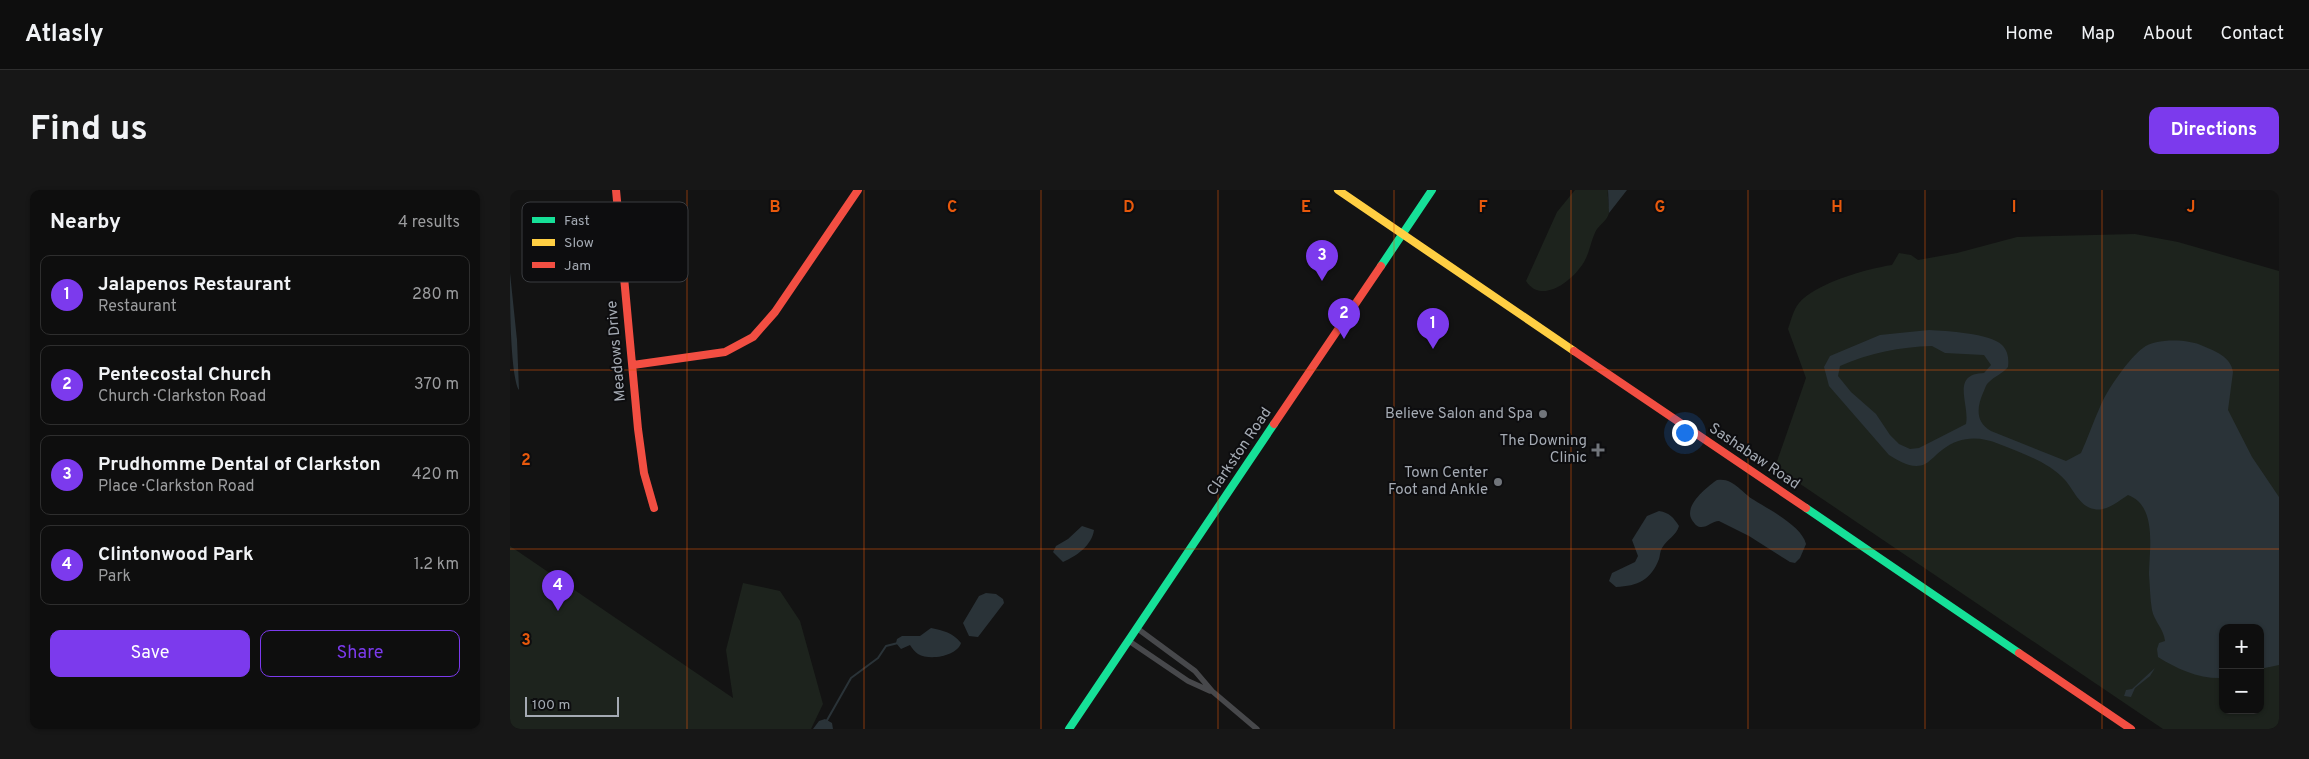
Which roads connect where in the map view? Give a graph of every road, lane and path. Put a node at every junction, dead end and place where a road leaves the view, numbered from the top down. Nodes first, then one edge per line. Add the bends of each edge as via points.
1 (858, 190) edge
2 (1338, 190) edge
3 (1432, 190) edge
4 (1403, 234) junction
5 (624, 282) edge
6 (632, 365) junction
7 (654, 508) dead end
8 (1138, 630) junction
9 (1129, 641) junction
10 (1212, 691) junction
11 (1069, 729) edge
12 (1257, 729) edge
13 (2130, 729) edge

1 - 6 street via 775,312 753,337 725,352
2 - 4 street, Sashabaw Road
3 - 4 street, Clarkston Road
4 - 8 street, Clarkston Road
4 - 13 street, Sashabaw Road
5 - 6 street, Meadows Drive
6 - 7 street, Meadows Drive via 644,474
8 - 9 street, Clarkston Road
8 - 10 street via 1195,671
9 - 10 street via 1188,681
9 - 11 street, Clarkston Road
10 - 12 street

